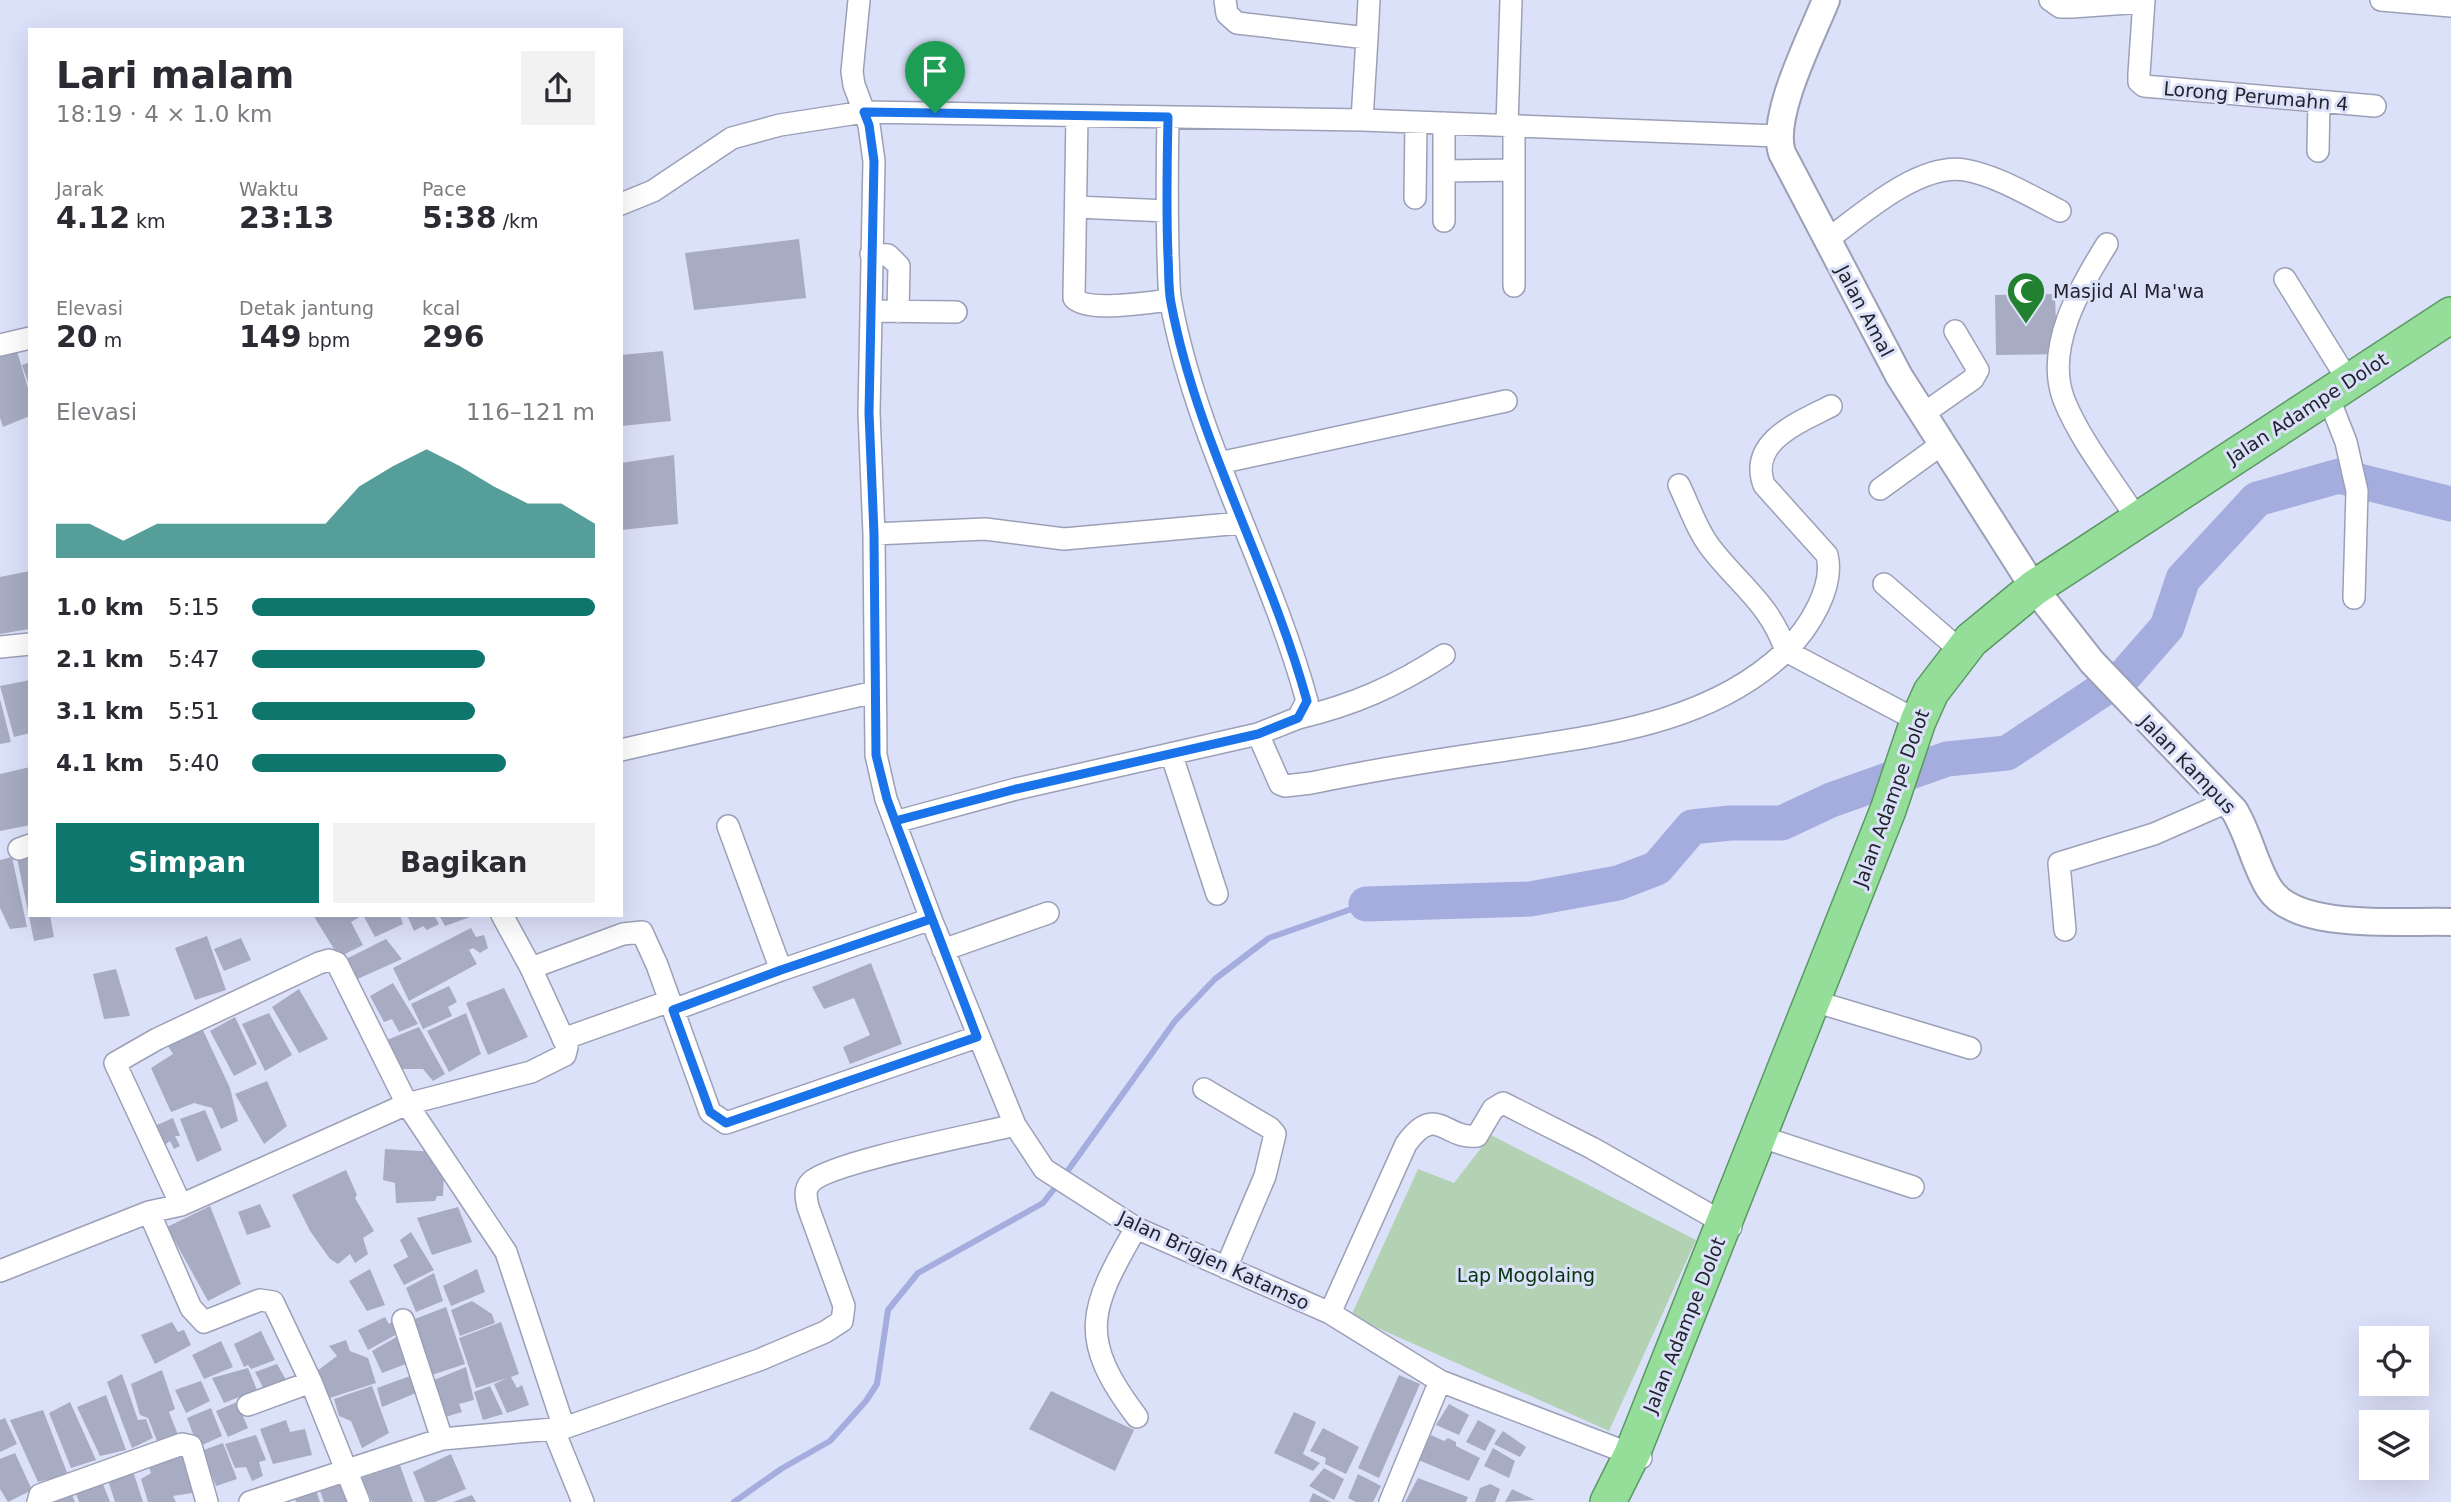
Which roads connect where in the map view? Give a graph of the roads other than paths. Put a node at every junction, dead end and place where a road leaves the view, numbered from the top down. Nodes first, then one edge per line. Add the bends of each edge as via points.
1 (1225, 0) edge
2 (1369, 0) edge
3 (1511, 0) edge
4 (1826, 0) edge
5 (2050, 0) edge
6 (2381, 0) edge
7 (2143, 1) edge
8 (2451, 6) edge
9 (858, 9) edge
10 (1367, 38) junction
11 (2319, 101) junction
12 (2375, 106) dead end
13 (864, 112) junction
14 (1077, 116) junction
15 (1168, 117) junction
16 (1362, 120) junction
17 (1416, 122) junction
18 (1444, 123) junction
19 (1511, 126) junction
20 (1777, 136) junction
21 (2318, 151) dead end
22 (1514, 170) junction
23 (1444, 171) junction
24 (1415, 198) dead end
25 (623, 203) edge
26 (1076, 207) junction
27 (1167, 211) junction
28 (2060, 211) dead end
29 (1444, 221) dead end
30 (1827, 240) junction
31 (2107, 244) dead end
32 (871, 254) junction
33 (2285, 279) dead end
34 (1514, 286) dead end
35 (1170, 300) junction
36 (871, 311) junction
37 (898, 312) junction
38 (956, 312) dead end
39 (2451, 314) edge
40 (1955, 331) dead end
41 (2451, 332) edge
42 (28, 338) edge
43 (0, 345) edge
44 (2341, 395) junction
45 (1506, 401) dead end
46 (1831, 405) dead end
47 (1923, 414) junction
48 (1942, 444) junction
49 (1219, 463) junction
50 (1679, 485) dead end
51 (1880, 489) dead end
52 (2137, 519) junction
53 (1241, 523) junction
54 (874, 534) junction
55 (1884, 584) dead end
56 (2039, 595) junction
57 (2354, 598) dead end
58 (28, 644) edge
59 (0, 647) edge
60 (1786, 651) junction
61 (1961, 651) junction
62 (1444, 655) dead end
63 (875, 692) junction
64 (1298, 718) junction
65 (1258, 734) junction
66 (1917, 742) junction
67 (623, 750) edge
68 (1172, 756) junction
69 (2227, 802) junction
70 (1896, 810) junction
71 (895, 821) junction
72 (728, 826) dead end
73 (1217, 894) dead end
74 (1048, 913) dead end
75 (503, 917) edge
76 (931, 919) junction
77 (2451, 922) edge
78 (2065, 930) dead end
79 (943, 950) junction
80 (531, 968) junction
81 (781, 970) junction
82 (1827, 1004) junction
83 (671, 1006) junction
84 (977, 1037) junction
85 (563, 1039) junction
86 (1970, 1048) dead end
87 (1204, 1089) dead end
88 (407, 1104) junction
89 (1015, 1125) junction
90 (1774, 1141) junction
91 (1913, 1187) dead end
92 (181, 1205) junction
93 (149, 1212) junction
94 (1732, 1227) junction
95 (1136, 1228) junction
96 (1226, 1268) junction
97 (0, 1271) edge
98 (1330, 1313) junction
99 (403, 1320) dead end
100 (1440, 1381) junction
101 (311, 1382) junction
102 (248, 1405) dead end
103 (1137, 1417) dead end
104 (559, 1429) junction
105 (442, 1439) junction
106 (1639, 1457) junction
107 (347, 1471) junction
108 (38, 1502) edge
109 (207, 1502) edge
110 (250, 1502) edge
111 (359, 1502) edge
112 (583, 1502) edge
113 (1390, 1502) edge
114 (1608, 1502) edge
115 (1625, 1502) edge

1 - 10 street via 1227,14 1237,23
2 - 10 street
3 - 19 street
4 - 20 street via 1785,103
5 - 7 street via 2060,7
6 - 8 street
7 - 11 street, Lorong Perumahn 4 via 2139,82 2151,87
9 - 13 street, Jalan Brigjen Katamso via 852,72
10 - 16 street
11 - 12 street, Lorong Perumahn 4
11 - 21 street
13 - 14 street
13 - 25 street via 732,138 653,191
13 - 32 street, Jalan Brigjen Katamso via 874,161
14 - 15 street
14 - 26 street
15 - 16 street
15 - 27 street
16 - 17 street
17 - 18 street
17 - 24 street
18 - 19 street
18 - 23 street
19 - 20 street
19 - 22 street
20 - 30 street, Jalan Amal
22 - 23 street
22 - 34 street
23 - 29 street
26 - 27 street
26 - 35 street via 1076,301 1093,306
27 - 35 street
28 - 30 street via 1987,176 1963,169 1939,170 1880,200
30 - 47 street, Jalan Amal
31 - 52 street via 2076,297 2059,375 2064,398
32 - 36 street, Jalan Brigjen Katamso
32 - 37 street via 887,255 899,266
33 - 44 street
35 - 49 street via 1187,370
36 - 37 street
36 - 54 street, Jalan Brigjen Katamso
37 - 38 street
39 - 44 highway, Jalan Adampe Dolot
40 - 47 street via 1978,370 1973,379
41 - 44 highway, Jalan Adampe Dolot
42 - 43 street
44 - 52 highway, Jalan Adampe Dolot
44 - 56 highway, Jalan Adampe Dolot
44 - 57 street via 2357,491
45 - 49 street
46 - 60 street via 1772,440 1759,471 1764,485 1827,555 1829,565 1829,578 1803,634
47 - 48 street, Jalan Amal
48 - 51 street
48 - 56 street, Jalan Amal
49 - 53 street
50 - 60 street via 1701,532 1769,613
52 - 56 highway, Jalan Adampe Dolot
53 - 54 street via 1064,538 985,529
53 - 64 street via 1297,666 1307,701
54 - 63 street, Jalan Brigjen Katamso
55 - 61 street
56 - 61 highway, Jalan Adampe Dolot via 1989,624
56 - 66 highway, Jalan Adampe Dolot via 1965,673 1935,727
56 - 69 street, Jalan Kampus via 2131,705
58 - 59 street
60 - 65 street via 1757,674 1708,701 1638,728 1311,783 1280,784
60 - 66 street
61 - 66 highway, Jalan Adampe Dolot via 1931,692
62 - 64 street via 1398,685
63 - 67 street
63 - 71 street, Jalan Brigjen Katamso via 876,755
64 - 65 street
65 - 68 street
66 - 70 highway, Jalan Adampe Dolot
68 - 71 street via 1016,789
68 - 73 street
69 - 77 street, Jalan Kampus via 2245,828 2269,887 2289,908 2324,919
69 - 78 street via 2154,834 2059,863
70 - 82 highway, Jalan Adampe Dolot
70 - 94 highway, Jalan Adampe Dolot
71 - 76 street, Jalan Brigjen Katamso
72 - 81 street
74 - 79 street
75 - 80 street
76 - 79 street, Jalan Brigjen Katamso
76 - 81 street
79 - 84 street, Jalan Brigjen Katamso
80 - 83 street via 638,931
80 - 85 street
81 - 83 street
82 - 86 street
82 - 90 highway, Jalan Adampe Dolot
83 - 84 street via 710,1112 726,1123
83 - 85 street
84 - 89 street, Jalan Brigjen Katamso
85 - 88 street via 565,1055 531,1072
87 - 96 street via 1275,1134 1265,1176
88 - 92 street
88 - 92 street via 337,963 319,963 115,1063
88 - 104 street via 506,1252
89 - 95 street, Jalan Brigjen Katamso via 1044,1169
89 - 104 street via 855,1164 808,1184 808,1207 844,1306 842,1321 835,1327 758,1360
90 - 91 street
90 - 94 highway, Jalan Adampe Dolot
92 - 93 street
93 - 97 street
93 - 101 street via 197,1317 212,1321 260,1300 273,1301
94 - 98 street via 1503,1103 1493,1109 1477,1136 1440,1124 1416,1130
94 - 106 highway, Jalan Adampe Dolot
95 - 96 street, Jalan Brigjen Katamso
95 - 103 street via 1105,1282 1096,1320 1100,1357 1115,1388
96 - 98 street, Jalan Brigjen Katamso
98 - 100 street, Jalan Brigjen Katamso
99 - 105 street
100 - 106 street, Jalan Brigjen Katamso
100 - 113 street
101 - 102 street
101 - 107 street
104 - 105 street
104 - 112 street
105 - 107 street
106 - 114 highway, Jalan Adampe Dolot
106 - 115 highway, Jalan Adampe Dolot
107 - 110 street
107 - 111 street
108 - 109 street via 40,1494 182,1444 191,1446

